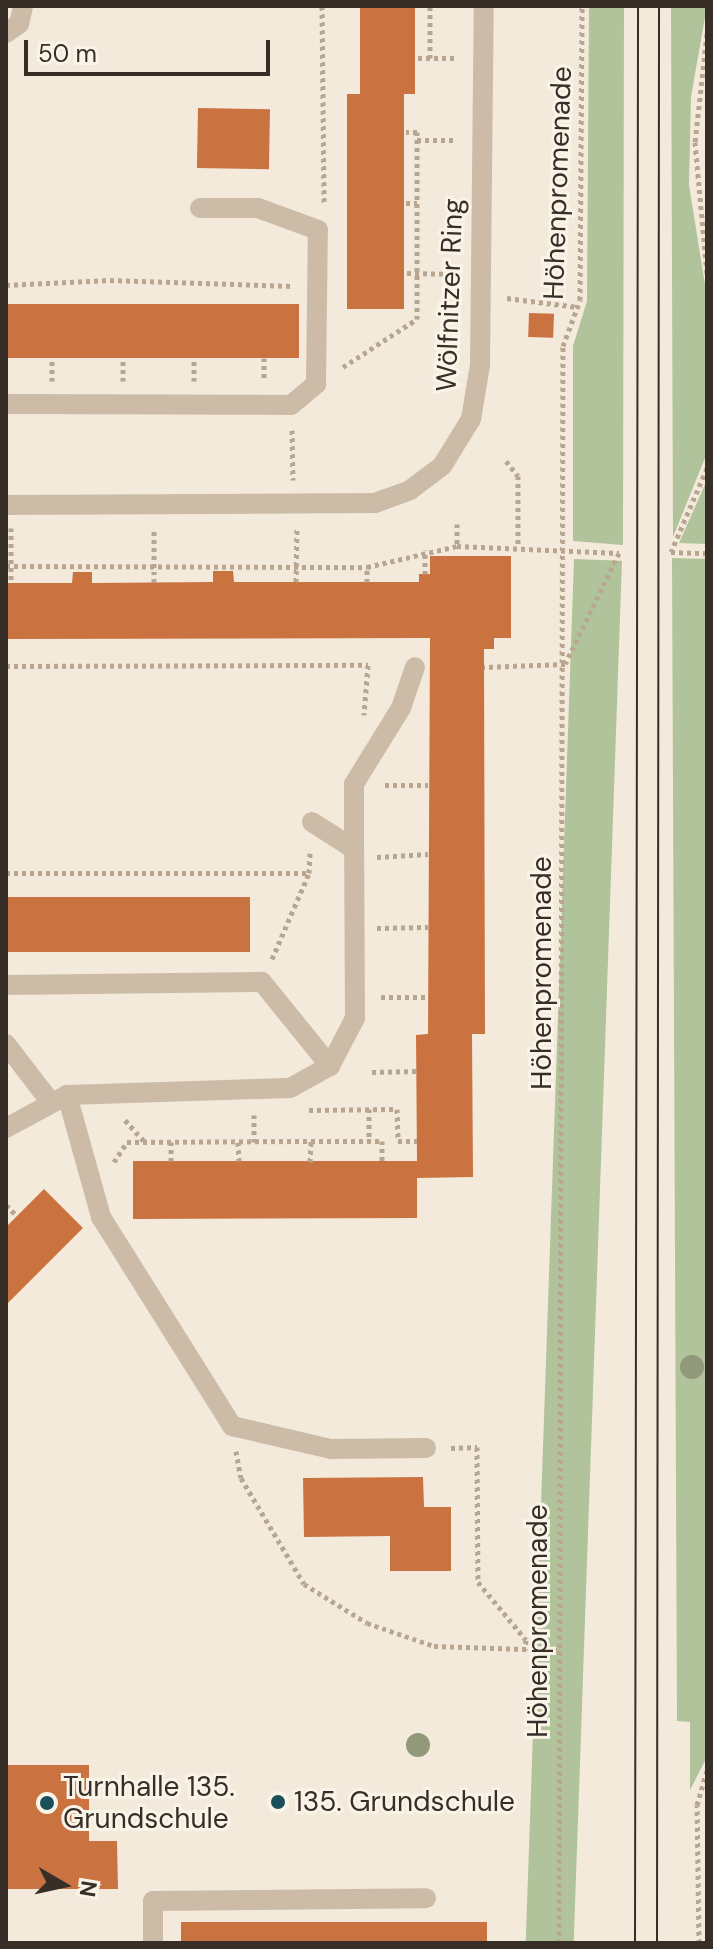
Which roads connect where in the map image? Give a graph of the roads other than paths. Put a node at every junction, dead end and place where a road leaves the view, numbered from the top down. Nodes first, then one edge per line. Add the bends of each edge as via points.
1 (16, 6) edge
2 (38, 6) edge
3 (484, 6) edge
4 (23, 7) edge
5 (6, 33) edge
6 (200, 208) dead end
7 (6, 404) edge
8 (6, 505) edge
9 (415, 667) dead end
10 (312, 822) road end
11 (354, 853) junction
12 (6, 985) edge
13 (6, 1044) edge
14 (330, 1066) junction
15 (58, 1098) junction
16 (6, 1128) edge
17 (426, 1448) road end
18 (426, 1898) dead end
19 (153, 1943) edge

1 - 4 street
2 - 4 street
3 - 8 street, Wölfnitzer Ring via 480,365 471,419 442,466 410,490 375,503
4 - 5 street via 19,24
6 - 7 street via 258,208 318,230 316,384 291,405
9 - 11 street via 401,708 354,784
10 - 11 street
11 - 14 street via 355,1007
12 - 14 street via 262,982
13 - 15 street
14 - 15 street via 290,1088
15 - 16 street
15 - 17 street via 101,1217 232,1426 331,1449
18 - 19 street via 153,1901

